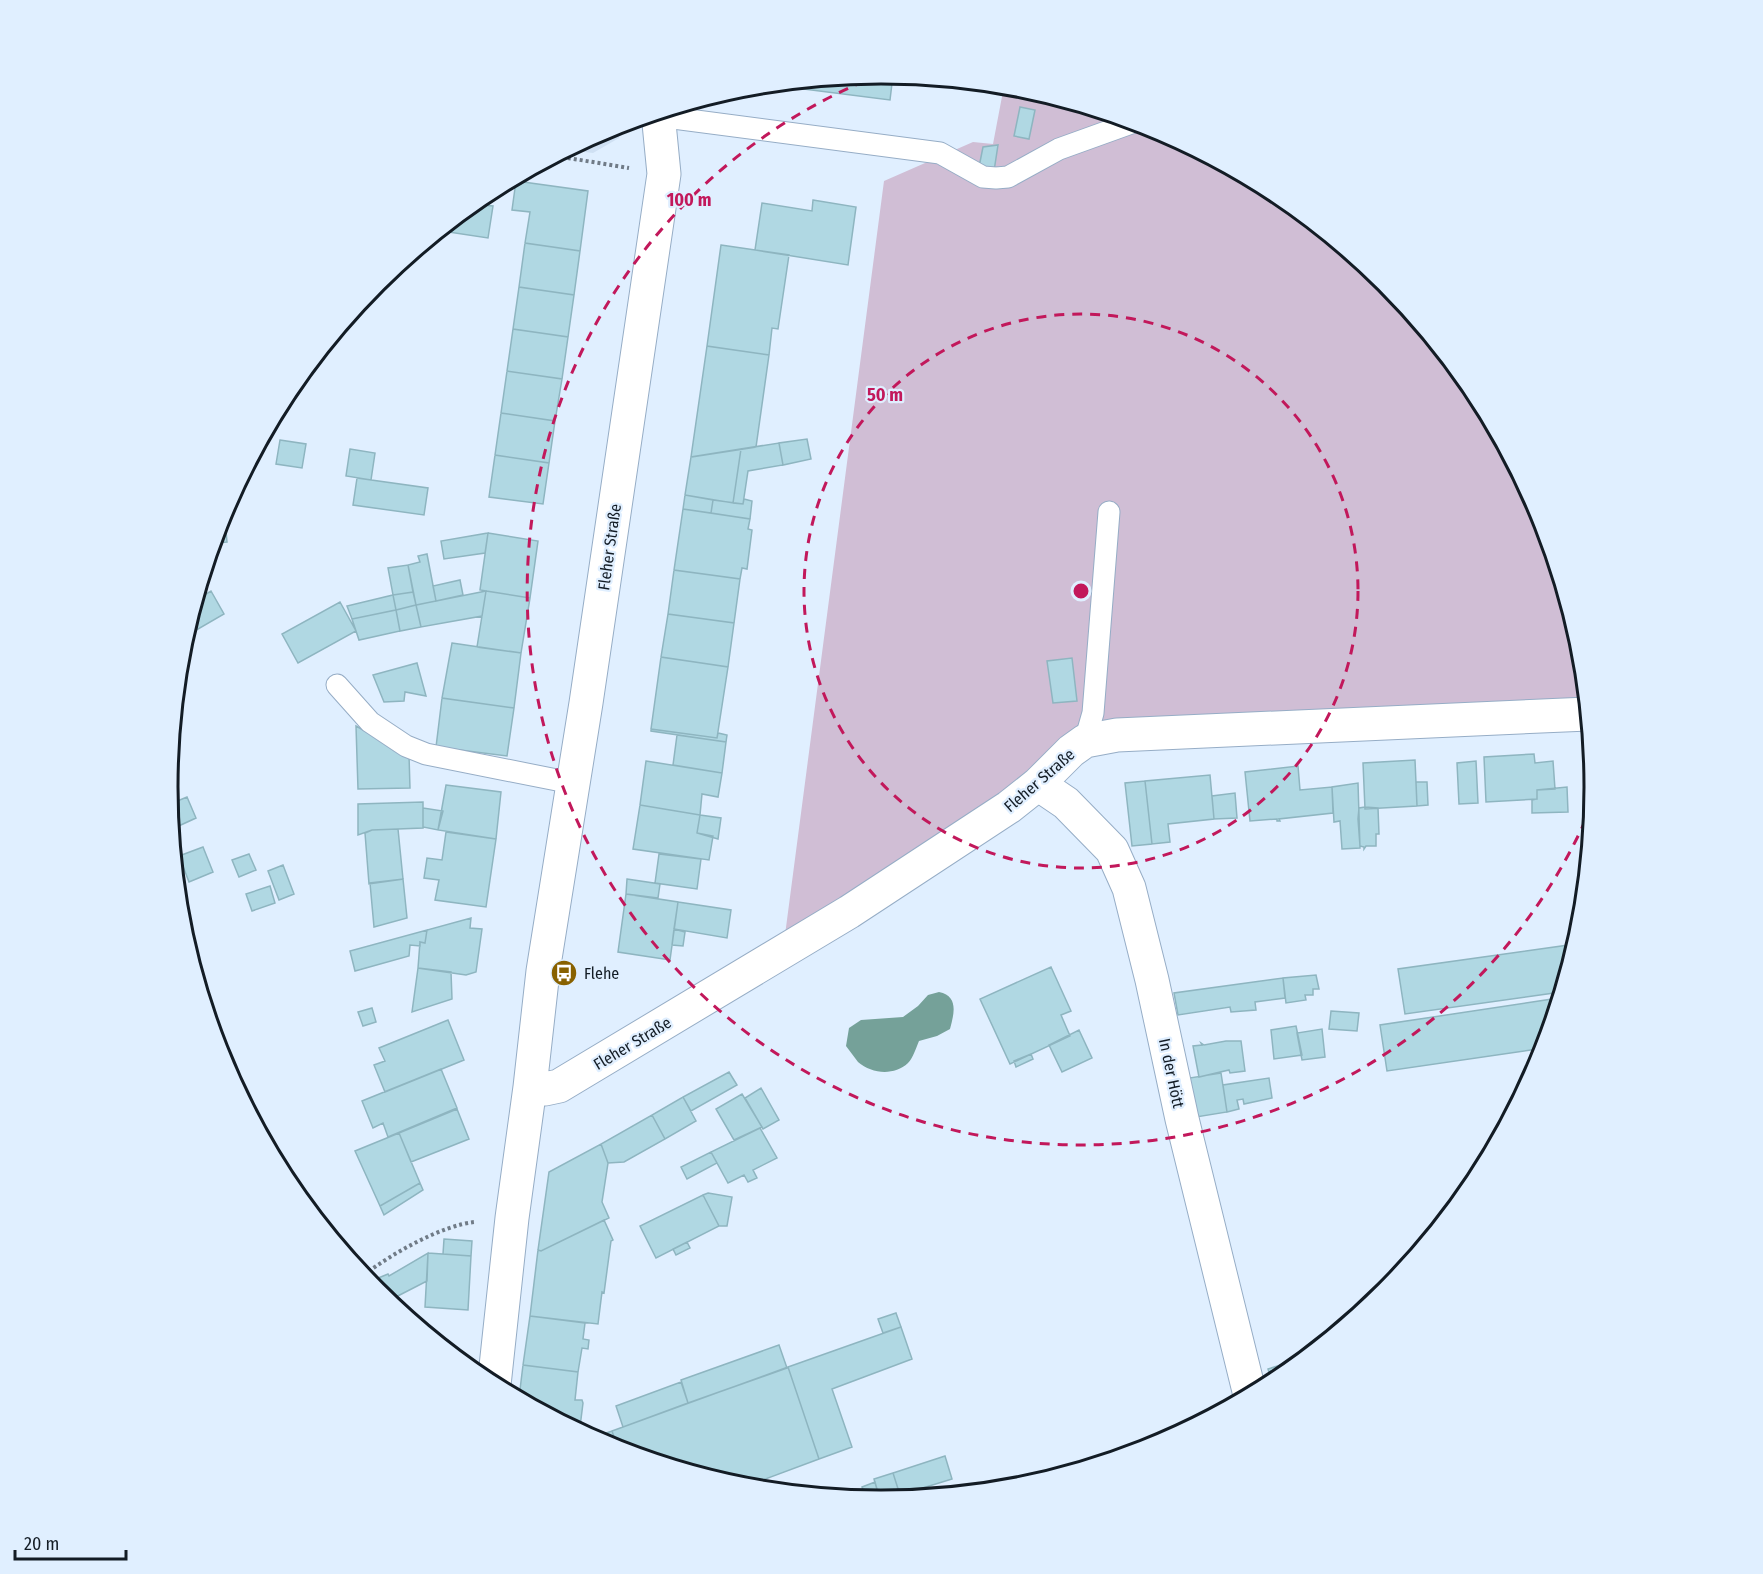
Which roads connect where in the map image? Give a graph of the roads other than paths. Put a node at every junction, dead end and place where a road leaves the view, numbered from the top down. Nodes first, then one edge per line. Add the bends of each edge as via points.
1 (673, 116) edge
2 (659, 120) edge
3 (1121, 127) edge
4 (1109, 512) dead end
5 (337, 685) dead end
6 (1580, 714) edge
7 (1085, 741) junction
8 (572, 783) junction
9 (1038, 784) junction
10 (530, 1087) junction
11 (495, 1375) edge
12 (1248, 1387) edge

1 - 3 lane via 940,153 982,177 996,178 1008,177 1059,149
2 - 8 street, Fleher Straße via 664,174
4 - 7 lane via 1093,713
5 - 8 lane via 370,722 406,746 426,754
6 - 7 street, Fleher Straße via 1117,735
7 - 9 street, Fleher Straße
8 - 10 street, Fleher Straße via 538,1000
9 - 10 street, Fleher Straße via 849,912 713,995 559,1086
9 - 12 street, In der Hött via 1066,803 1112,850 1129,888
10 - 11 street, Fleher Straße

